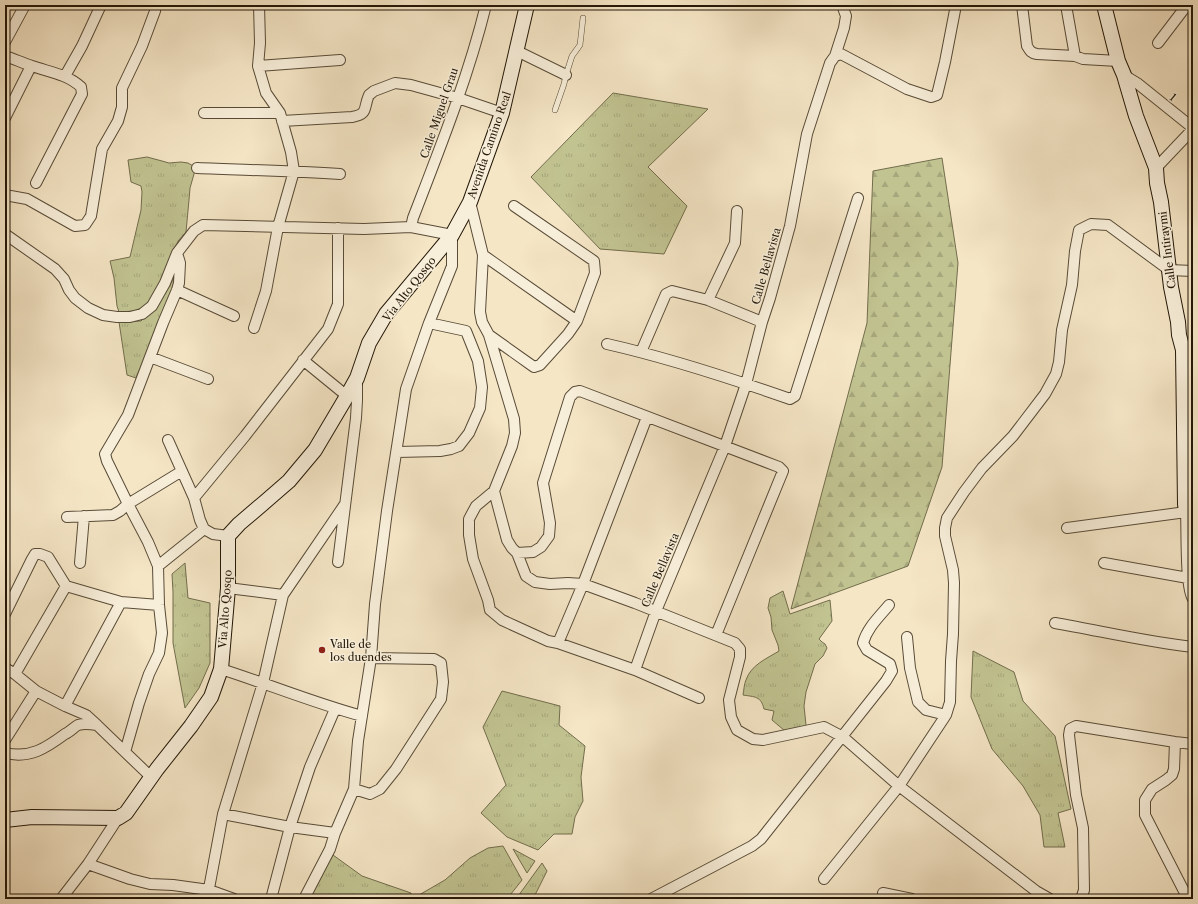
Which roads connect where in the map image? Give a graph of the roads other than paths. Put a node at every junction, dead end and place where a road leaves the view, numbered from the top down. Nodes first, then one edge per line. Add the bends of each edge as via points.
1 (25, 5) edge
2 (101, 5) edge
3 (155, 5) edge
4 (259, 5) edge
5 (486, 5) edge
6 (527, 5) edge
7 (842, 5) edge
8 (956, 5) edge
9 (1022, 5) edge
10 (1066, 5) edge
11 (1187, 5) edge
12 (1105, 6) edge
13 (583, 18) dead end
14 (5, 42) edge
15 (1158, 43) dead end
16 (517, 51) junction
17 (5, 56) edge
18 (835, 56) junction
19 (1075, 56) junction
20 (340, 60) dead end
21 (1118, 61) junction
22 (31, 66) junction
23 (258, 66) junction
24 (566, 75) junction
25 (1124, 75) junction
26 (65, 76) junction
27 (458, 98) junction
28 (554, 110) dead end
29 (204, 113) dead end
30 (502, 113) junction
31 (281, 117) junction
32 (5, 118) edge
33 (1193, 129) edge
34 (197, 168) dead end
35 (1156, 168) junction
36 (294, 171) junction
37 (340, 174) dead end
38 (36, 183) dead end
39 (5, 195) edge
40 (858, 198) dead end
41 (470, 202) junction
42 (514, 206) dead end
43 (737, 210) dead end
44 (278, 227) junction
45 (338, 228) junction
46 (411, 228) junction
47 (5, 234) edge
48 (452, 235) junction
49 (177, 253) junction
50 (483, 255) junction
51 (1169, 270) junction
52 (1193, 271) edge
53 (177, 290) junction
54 (708, 300) junction
55 (234, 316) dead end
56 (577, 321) junction
57 (762, 322) junction
58 (428, 323) junction
59 (254, 328) dead end
60 (489, 335) junction
61 (607, 344) dead end
62 (1188, 350) edge
63 (641, 352) junction
64 (150, 357) junction
65 (303, 360) junction
66 (357, 378) junction
67 (208, 379) dead end
68 (746, 384) junction
69 (348, 396) junction
70 (647, 416) junction
71 (168, 440) dead end
72 (725, 446) junction
73 (397, 452) junction
74 (182, 471) junction
75 (494, 491) junction
76 (194, 498) junction
77 (346, 502) junction
78 (128, 504) junction
79 (1188, 512) edge
80 (84, 516) junction
81 (67, 517) dead end
82 (1067, 528) dead end
83 (204, 529) junction
84 (228, 536) junction
85 (518, 553) junction
86 (338, 562) dead end
87 (80, 563) dead end
88 (1104, 563) dead end
89 (158, 566) junction
90 (1188, 578) junction
91 (583, 584) junction
92 (66, 586) junction
93 (228, 588) junction
94 (283, 595) junction
95 (1193, 599) edge
96 (121, 602) junction
97 (159, 605) junction
98 (888, 605) dead end
99 (656, 611) junction
100 (5, 614) edge
101 (1055, 623) dead end
102 (716, 635) junction
103 (907, 637) dead end
104 (558, 644) junction
105 (1193, 647) edge
106 (371, 658) junction
107 (5, 668) edge
108 (221, 669) junction
109 (635, 670) junction
110 (14, 674) junction
111 (263, 682) junction
112 (36, 691) junction
113 (699, 698) dead end
114 (65, 706) junction
115 (335, 709) junction
116 (362, 716) junction
117 (946, 716) junction
118 (97, 725) junction
119 (843, 737) junction
120 (5, 740) edge
121 (1174, 742) junction
122 (1193, 744) edge
123 (125, 752) junction
124 (5, 753) edge
125 (151, 777) junction
126 (899, 786) junction
127 (354, 789) junction
128 (223, 814) junction
129 (118, 818) junction
130 (5, 820) edge
131 (290, 827) junction
132 (335, 833) junction
133 (88, 864) junction
134 (824, 879) dead end
135 (883, 893) dead end
136 (208, 894) edge
137 (61, 899) edge
138 (234, 899) edge
139 (271, 899) edge
140 (304, 899) edge
141 (651, 899) edge
142 (912, 899) edge
143 (1050, 899) edge
144 (1080, 899) edge
145 (1188, 899) edge

1 - 14 street
2 - 26 street
3 - 39 street via 142,46 122,88 122,107 118,121 102,149 92,212 85,225 75,226 27,199
4 - 23 street
5 - 27 street, Calle Miguel Grau
6 - 16 street, Avenida Camino Real
7 - 18 street, Calle Bellavista via 846,16
8 - 18 street via 937,95 931,97 841,54
9 - 19 street via 1029,51 1037,54
10 - 19 street
11 - 15 street
12 - 21 street, Calle Intiraymi
13 - 24 lane via 580,45 572,56
16 - 24 street
16 - 30 street, Avenida Camino Real
17 - 22 street
18 - 57 street, Calle Bellavista via 830,62 807,134 790,226
19 - 21 street via 1083,59
20 - 23 street
21 - 25 street, Calle Intiraymi
22 - 26 street
22 - 32 street
23 - 31 street via 266,93
24 - 28 lane
25 - 33 street, 1
25 - 35 street, Calle Intiraymi
26 - 38 street via 82,87 82,94
27 - 30 street
27 - 31 street via 395,83 369,95 363,114 358,116
27 - 46 street, Calle Miguel Grau
29 - 31 street
30 - 41 street, Avenida Camino Real
31 - 36 street
33 - 35 street
34 - 36 street
35 - 51 street, Calle Intiraymi
36 - 37 street
36 - 44 street
40 - 68 street via 795,396 790,399
41 - 48 street, Avenida Camino Real
41 - 50 street
42 - 56 street via 594,261 594,273
43 - 54 street via 736,243
44 - 45 street
44 - 49 street via 203,225 194,231
44 - 59 street via 266,291
45 - 46 street
45 - 65 street via 338,304 328,328
46 - 48 street
47 - 49 street via 55,269 64,279 74,298 88,308 117,317 142,314 152,306
48 - 58 street via 452,266
48 - 66 street, Via Alto Qosqo via 386,314 369,343
49 - 53 street via 180,263
50 - 56 street
50 - 60 street via 480,312
51 - 52 street
51 - 62 street, Calle Intiraymi via 1179,335
51 - 117 street via 1108,226 1091,224 1079,230 1056,374 1045,394 1013,436 982,468 947,518 945,536 954,583 950,702
53 - 55 street
53 - 64 street
54 - 57 street
54 - 63 street via 672,290 666,294
56 - 60 street via 540,366 534,367
57 - 68 street, Calle Bellavista
58 - 73 street via 406,389
58 - 73 street via 466,331 478,361 482,387 480,408 459,446 440,452
60 - 75 street via 514,419 515,432
61 - 63 street
62 - 79 street, Calle Intiraymi
63 - 68 street
64 - 67 street
64 - 78 street via 128,415 105,454
65 - 69 street
65 - 76 street via 246,436
66 - 69 street, Via Alto Qosqo
66 - 77 street via 356,418
68 - 72 street, Calle Bellavista
69 - 84 street, Via Alto Qosqo via 315,450 289,481
70 - 72 street
70 - 85 street via 580,391 570,397 543,483 550,523 549,536 542,547 533,552
70 - 91 street
71 - 74 street
72 - 99 street, Calle Bellavista
72 - 102 street via 779,467 782,471
73 - 106 street via 375,604
74 - 76 street
74 - 78 street
75 - 85 street via 507,540
75 - 104 street via 476,506 469,519 468,535 490,610 502,620
76 - 83 street
77 - 86 street
77 - 94 street
78 - 80 street via 113,516
78 - 89 street
79 - 82 street
79 - 90 street
80 - 81 street
80 - 87 street
83 - 84 street
83 - 89 street
84 - 93 street, Via Alto Qosqo
85 - 91 street via 526,576 535,582
88 - 90 street
89 - 97 street
90 - 95 street
91 - 99 street
91 - 104 street
92 - 96 street
92 - 100 street via 48,557 35,554
92 - 110 street
93 - 94 street
93 - 108 street, Via Alto Qosqo
94 - 111 street
96 - 97 street
96 - 114 street
97 - 123 street via 162,633 159,653 148,674
98 - 119 street via 866,636 864,643 867,650 890,664 892,671
99 - 102 street
99 - 109 street, Calle Bellavista
101 - 105 street
102 - 119 street via 735,643 740,649 729,700 731,717 737,730 763,740 824,727
103 - 117 street via 910,668 918,702 926,710
104 - 109 street
106 - 116 street
106 - 127 street via 434,659 441,663 441,699 380,789 370,794
107 - 110 street
108 - 111 street
108 - 125 street, Via Alto Qosqo via 211,697 192,726
109 - 113 street
110 - 112 street
111 - 115 street
111 - 128 street
112 - 114 street
112 - 120 street
114 - 118 street via 86,715
115 - 116 street
115 - 131 street via 310,767
116 - 127 street
117 - 126 street
118 - 123 street
118 - 124 street via 78,725 42,750 24,755
119 - 126 street
119 - 141 street via 761,839
121 - 122 street
121 - 144 street via 1076,726 1070,729 1076,794 1083,828 1084,890
121 - 145 street via 1172,775 1152,789 1146,800 1146,815
123 - 125 street
125 - 129 street, Via Alto Qosqo via 126,813
126 - 134 street
126 - 143 street
127 - 132 street
128 - 131 street
128 - 136 street
129 - 130 street via 32,817
129 - 133 street
131 - 132 street
131 - 139 street
132 - 140 street via 330,849
133 - 136 street via 130,879 150,884 173,885
133 - 137 street
135 - 142 street
136 - 138 street

